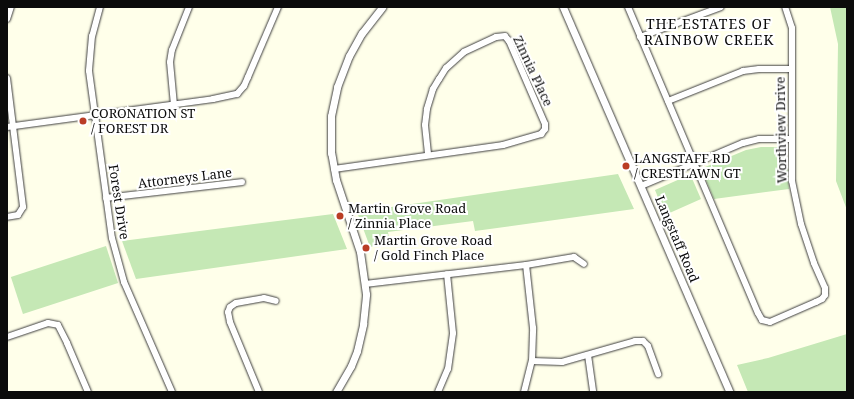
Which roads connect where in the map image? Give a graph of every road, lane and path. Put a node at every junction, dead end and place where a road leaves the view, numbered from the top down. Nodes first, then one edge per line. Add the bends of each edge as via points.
1 (12, 7) edge
2 (100, 7) edge
3 (189, 7) edge
4 (278, 7) edge
5 (382, 7) edge
6 (563, 7) edge
7 (628, 7) edge
8 (721, 7) edge
9 (785, 7) edge
10 (7, 19) edge
11 (640, 37) junction
12 (792, 69) junction
13 (7, 78) edge
14 (668, 101) junction
15 (174, 105) junction
16 (94, 115) junction
17 (10, 127) edge
18 (791, 140) junction
19 (428, 155) junction
20 (694, 163) junction
21 (334, 169) junction
22 (242, 182) dead end
23 (641, 186) junction
24 (106, 198) junction
25 (7, 217) edge
26 (584, 264) dead end
27 (526, 265) junction
28 (447, 274) junction
29 (365, 284) junction
30 (276, 301) dead end
31 (7, 337) edge
32 (588, 355) junction
33 (532, 361) junction
34 (658, 374) dead end
35 (88, 392) edge
36 (172, 392) edge
37 (258, 392) edge
38 (336, 392) edge
39 (438, 392) edge
40 (524, 392) edge
41 (593, 392) edge
42 (730, 392) edge

1 - 10 street
2 - 16 street, Forest Drive via 92,36 89,62
3 - 15 street via 172,50 170,62
4 - 15 street via 240,91 232,96
5 - 21 street via 356,42 337,87 331,130
6 - 23 street, Langstaff Road
7 - 11 street
8 - 11 street
9 - 12 street, Worthview Drive via 792,28
11 - 14 street
12 - 14 street via 743,71
12 - 18 street, Worthview Drive
13 - 17 street
14 - 20 street
15 - 16 street
16 - 17 street
16 - 24 street, Forest Drive
17 - 25 street via 23,207 18,215
18 - 20 street via 751,140
18 - 20 street, Worthview Drive via 791,174 796,204 825,288 822,299 770,322 760,317
19 - 19 street, Zinnia Place via 503,145 532,138 544,132 543,119 505,36 496,37 464,52 439,78 427,109 425,125
19 - 21 street, Zinnia Place
20 - 23 street
21 - 29 street via 339,193 360,252
22 - 24 street, Attorneys Lane
23 - 42 street, Langstaff Road
24 - 36 street, Forest Drive via 112,238 124,282
26 - 27 street via 574,257
27 - 28 street
27 - 33 street via 533,328
28 - 29 street
28 - 39 street via 453,333 448,369
29 - 38 street via 361,335 351,366
30 - 37 street via 264,298 236,303 228,312
31 - 35 street via 48,323 58,325
32 - 33 street via 562,362
32 - 34 street via 643,341 648,346
32 - 41 street
33 - 40 street

